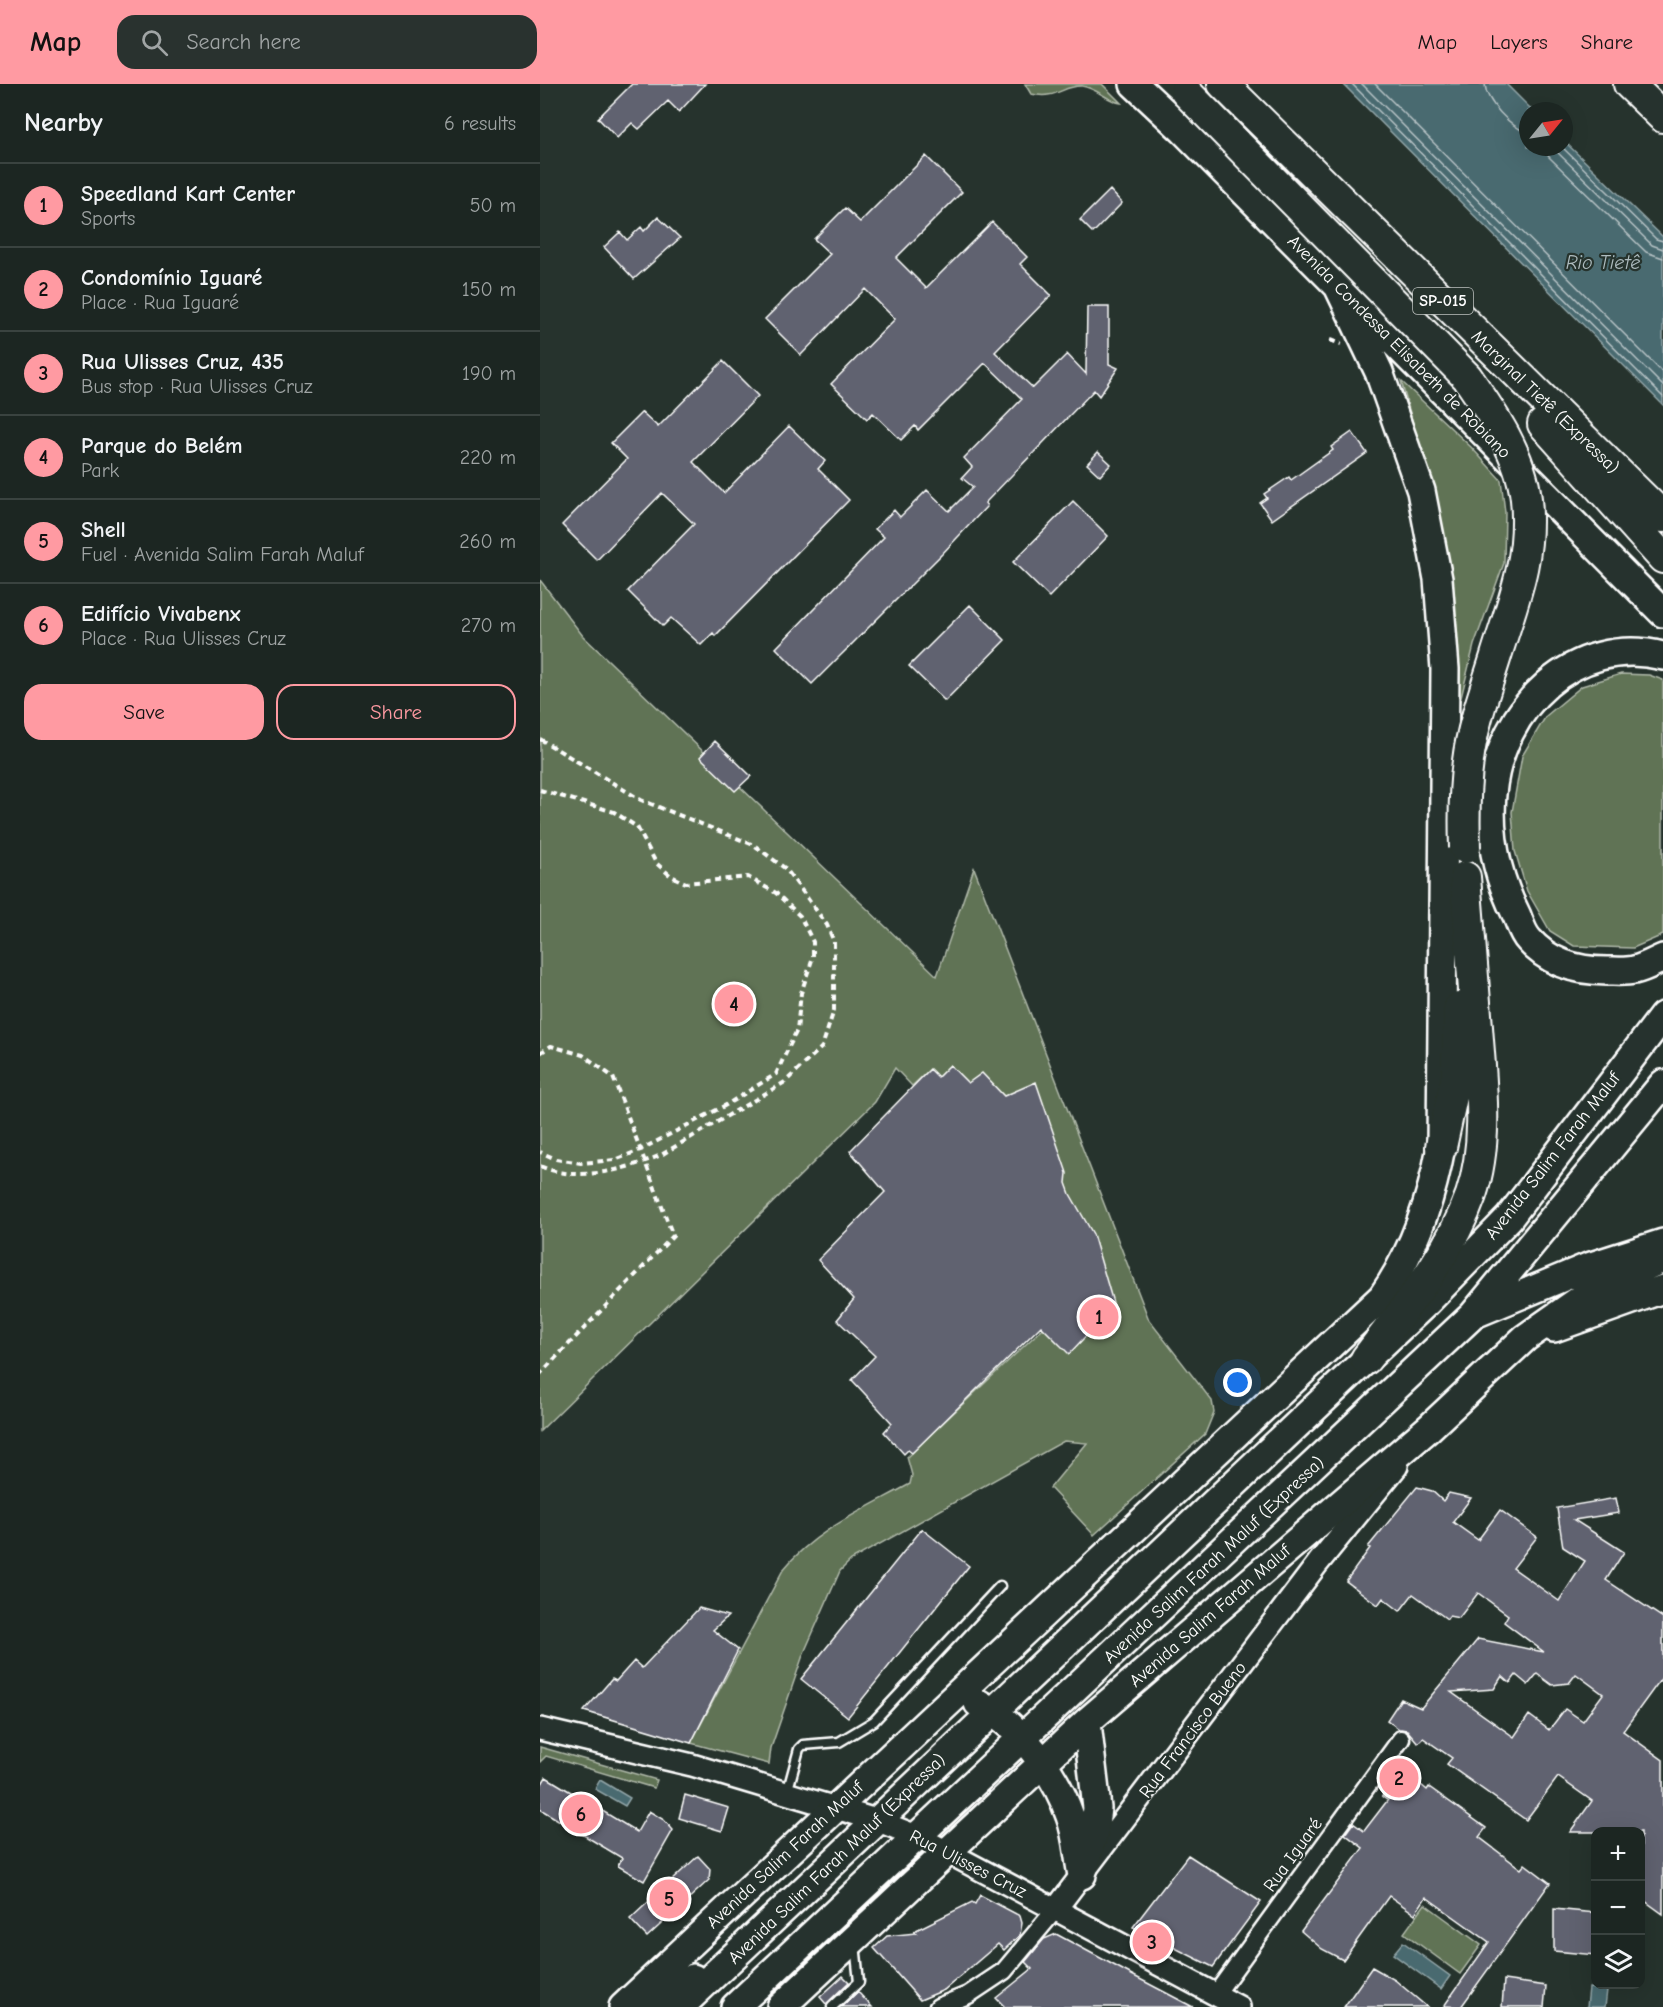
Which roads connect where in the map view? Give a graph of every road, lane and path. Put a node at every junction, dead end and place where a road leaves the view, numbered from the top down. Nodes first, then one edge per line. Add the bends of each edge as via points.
1 (1134, 84) edge
2 (1223, 84) edge
3 (1629, 84) edge
4 (1183, 88) edge
5 (1663, 117) edge
6 (1338, 286) junction
7 (1486, 343) junction
8 (1663, 517) edge
9 (1663, 558) edge
10 (1663, 613) edge
11 (1663, 657) edge
12 (540, 740) edge
13 (540, 790) edge
14 (1465, 877) junction
15 (1663, 958) edge
16 (1663, 1016) edge
17 (540, 1053) edge
18 (1663, 1084) edge
19 (1441, 1147) junction
20 (640, 1150) junction
21 (540, 1152) edge
22 (645, 1162) junction
23 (540, 1166) edge
24 (1663, 1243) edge
25 (1663, 1258) edge
26 (1663, 1289) edge
27 (1473, 1315) junction
28 (1525, 1338) junction
29 (1366, 1359) junction
30 (540, 1374) edge
31 (1429, 1428) junction
32 (1155, 1559) junction
33 (1000, 1586) dead end
34 (1065, 1594) junction
35 (1173, 1599) junction
36 (960, 1693) junction
37 (993, 1712) junction
38 (1088, 1721) junction
39 (540, 1729) edge
40 (1022, 1739) junction
41 (1401, 1739) dead end
42 (1044, 1765) junction
43 (1394, 1788) dead end
44 (1379, 1792) dead end
45 (787, 1793) junction
46 (837, 1808) junction
47 (876, 1820) junction
48 (919, 1837) junction
49 (950, 1851) junction
50 (1077, 1882) junction
51 (1023, 1892) junction
52 (1055, 1910) junction
53 (1078, 1923) junction
54 (854, 1939) junction
55 (723, 1968) junction
56 (1216, 1994) junction
57 (623, 2007) edge
58 (654, 2007) edge
59 (680, 2007) edge
60 (735, 2007) edge
61 (781, 2007) edge
62 (832, 2007) edge
63 (938, 2007) edge
64 (1239, 2007) edge

1 - 6 highway, Avenida Condessa Elisabeth de Robiano
2 - 7 highway, Marginal Tietê (Expressa) / SP-015
3 - 5 highway
4 - 14 highway, bridge via 1467,377 1495,417 1514,456 1526,497 1527,538 1517,596 1495,658 1468,758 1464,797
6 - 10 highway, Avenida Condessa Elisabeth de Robiano
6 - 19 highway, Avenida Salim Farah Maluf via 1379,372 1420,491 1438,579 1445,669
7 - 8 highway, Marginal Tietê (Expressa) / SP-015
7 - 9 highway, SP-015 via 1532,411
11 - 15 highway via 1637,651 1603,653 1570,667 1547,683 1520,714 1504,747 1492,792 1492,853 1504,890 1528,940 1555,961 1585,971 1633,970
12 - 22 path via 641,800 754,845 786,869 827,925 834,942 834,1010 822,1047 785,1082
13 - 20 path via 614,812 637,827 656,863 686,883 748,878 776,893 800,916 813,942 797,1030 776,1074
14 - 19 highway via 1456,1078
14 - 29 highway via 1481,1088 1481,1151 1471,1194 1450,1240 1434,1268
16 - 29 highway, Avenida Salim Farah Maluf via 1509,1218
17 - 20 path via 550,1046 584,1055 613,1077
18 - 27 highway, Avenida Salim Farah Maluf (Expressa)
19 - 34 highway, Avenida Salim Farah Maluf via 1427,1210 1397,1276 1382,1296
20 - 21 path via 615,1160 581,1163
20 - 22 path
22 - 23 path via 616,1171 576,1174
22 - 30 path via 673,1236
24 - 27 highway via 1588,1267
25 - 28 highway, Avenida Salim Farah Maluf via 1595,1290
26 - 28 highway
27 - 35 highway, Avenida Salim Farah Maluf (Expressa)
28 - 31 highway, Avenida Salim Farah Maluf
29 - 32 highway, Avenida Salim Farah Maluf
31 - 38 highway, Avenida Salim Farah Maluf
31 - 50 street, Rua Francisco Bueno via 1318,1563
32 - 34 highway
32 - 37 highway, Avenida Salim Farah Maluf
33 - 45 lane via 874,1721 838,1742 803,1745
34 - 36 highway, Avenida Salim Farah Maluf
35 - 38 highway
35 - 40 highway, Avenida Salim Farah Maluf (Expressa)
36 - 37 highway
36 - 46 highway, Avenida Salim Farah Maluf
37 - 40 highway
37 - 47 highway, Avenida Salim Farah Maluf (Expressa)
38 - 42 highway, Avenida Salim Farah Maluf
38 - 50 highway via 1097,1808 1094,1834
39 - 45 street, Rua Ulisses Cruz via 692,1765
40 - 42 highway
40 - 48 highway, Avenida Salim Farah Maluf (Expressa)
41 - 56 street, Rua Iguaré
42 - 49 highway, Avenida Salim Farah Maluf
42 - 50 highway via 1070,1816
43 - 44 path via 1386,1798
45 - 46 street, Rua Ulisses Cruz
46 - 47 street, Rua Ulisses Cruz
46 - 57 highway, Avenida Salim Farah Maluf
47 - 48 street, Rua Ulisses Cruz
47 - 55 highway, Avenida Salim Farah Maluf (Expressa)
48 - 49 street, Rua Ulisses Cruz
48 - 60 highway, Avenida Salim Farah Maluf (Expressa)
49 - 51 street, Rua Ulisses Cruz
49 - 54 highway, Avenida Salim Farah Maluf
50 - 51 street via 1054,1895
50 - 52 street, Rua Francisco Bueno
50 - 53 street via 1070,1901
51 - 52 street, Rua Ulisses Cruz
52 - 53 street, Rua Ulisses Cruz
52 - 63 street, Rua Francisco Bueno via 1004,1971 968,1995
53 - 56 street, Rua Ulisses Cruz
54 - 61 highway, Avenida Salim Farah Maluf
54 - 62 lane via 859,1983
55 - 58 highway via 694,1977
55 - 59 highway, Avenida Salim Farah Maluf (Expressa)
56 - 64 street, Rua Ulisses Cruz

